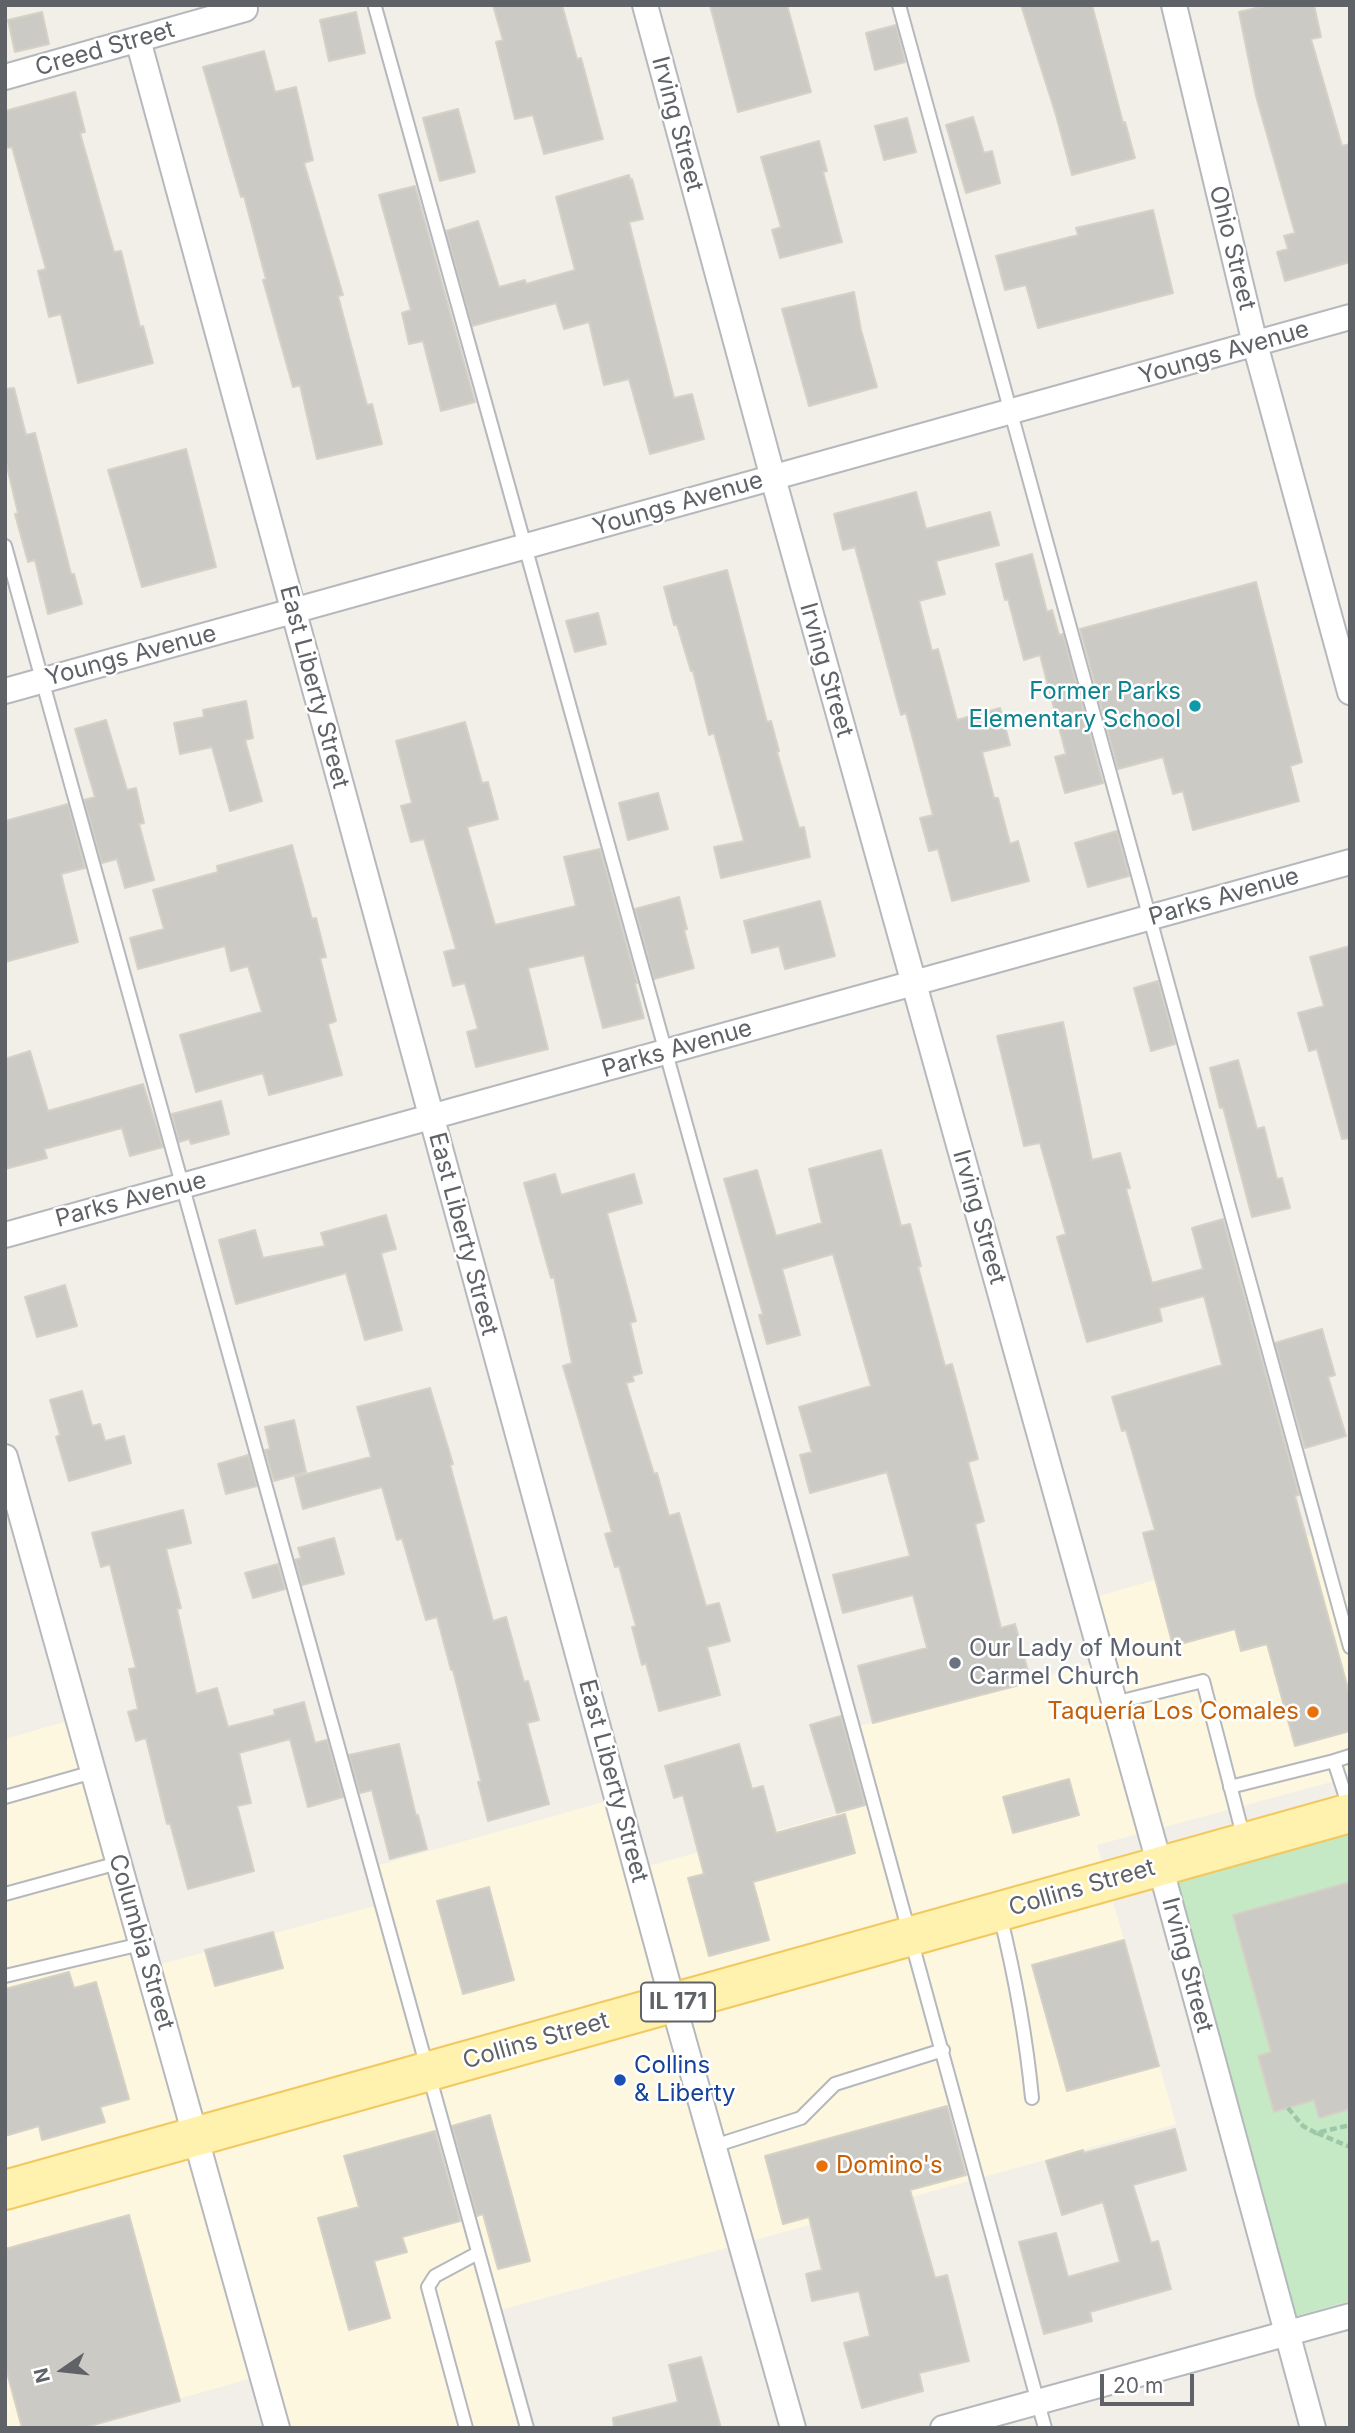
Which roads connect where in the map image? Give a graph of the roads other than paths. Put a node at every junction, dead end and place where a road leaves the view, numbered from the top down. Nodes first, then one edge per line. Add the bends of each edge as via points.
1 (645, 5) edge
2 (899, 5) edge
3 (1174, 5) edge
4 (375, 7) dead end
5 (245, 9) dead end
6 (138, 40) junction
7 (5, 77) edge
8 (1350, 317) edge
9 (1255, 344) junction
10 (1011, 412) junction
11 (772, 478) junction
12 (5, 546) edge
13 (523, 547) junction
14 (294, 611) junction
15 (43, 681) junction
16 (5, 691) edge
17 (1350, 692) edge
18 (1350, 862) edge
19 (1151, 918) junction
20 (914, 983) junction
21 (666, 1052) junction
22 (431, 1117) junction
23 (182, 1186) junction
24 (5, 1235) edge
25 (5, 1457) edge
26 (1347, 1627) edge
27 (1350, 1647) edge
28 (1114, 1703) junction
29 (1350, 1756) edge
30 (1334, 1760) junction
31 (93, 1772) junction
32 (1230, 1787) junction
33 (5, 1797) edge
34 (1350, 1812) edge
35 (1245, 1843) junction
36 (118, 1863) junction
37 (1160, 1866) junction
38 (5, 1895) edge
39 (999, 1911) junction
40 (912, 1936) junction
41 (141, 1944) junction
42 (5, 1976) edge
43 (673, 2003) junction
44 (943, 2050) junction
45 (427, 2071) junction
46 (1032, 2098) dead end
47 (195, 2137) junction
48 (714, 2146) junction
49 (5, 2190) edge
50 (478, 2253) junction
51 (1350, 2316) edge
52 (1287, 2333) junction
53 (1038, 2402) junction
54 (277, 2428) edge
55 (466, 2428) edge
56 (527, 2428) edge
57 (793, 2428) edge
58 (943, 2428) edge
59 (1045, 2428) edge
60 (1313, 2428) edge

1 - 11 street, Irving Street
2 - 10 lane
3 - 9 street, Ohio Street
4 - 13 lane
5 - 6 street, Creed Street
6 - 7 street, Creed Street
6 - 14 street, East Liberty Street
8 - 9 street, Youngs Avenue
9 - 10 street, Youngs Avenue
9 - 17 street, Ohio Street
10 - 11 street, Youngs Avenue
10 - 19 lane
11 - 13 street, Youngs Avenue
11 - 20 street, Irving Street
12 - 15 lane
13 - 14 street, Youngs Avenue
13 - 21 lane
14 - 15 street, Youngs Avenue
14 - 22 street, East Liberty Street
15 - 16 street, Youngs Avenue
15 - 23 lane
18 - 19 street, Parks Avenue
19 - 20 street, Parks Avenue
19 - 26 lane
20 - 21 street, Parks Avenue
20 - 28 street, Irving Street
21 - 22 street, Parks Avenue
21 - 40 lane
22 - 23 street, Parks Avenue
22 - 43 street, East Liberty Street
23 - 24 street, Parks Avenue
23 - 45 lane
25 - 31 street, Columbia Street
26 - 27 lane
28 - 32 lane via 1203,1681
28 - 37 street, Irving Street
29 - 30 lane
30 - 32 lane
30 - 34 lane
31 - 33 lane
31 - 36 street, Columbia Street
32 - 35 lane
34 - 35 main road, Collins Street / IL 171
35 - 37 main road, Collins Street / IL 171
36 - 38 lane
36 - 41 street, Columbia Street
37 - 39 main road, Collins Street / IL 171
37 - 52 street, Irving Street
39 - 40 main road, Collins Street / IL 171
39 - 46 lane via 1014,1969
40 - 43 main road, Collins Street / IL 171
40 - 44 lane
41 - 42 lane
41 - 47 street, Columbia Street
43 - 45 main road, Collins Street / IL 171
43 - 48 street, East Liberty Street
44 - 48 lane via 835,2084 801,2118
44 - 53 lane
45 - 47 main road, Collins Street / IL 171
45 - 50 lane
47 - 49 main road, Collins Street / IL 171
47 - 54 street, Columbia Street
48 - 57 street, East Liberty Street
50 - 55 lane via 435,2276 429,2287
50 - 56 lane
51 - 52 street
52 - 53 street
52 - 60 street, Irving Street
53 - 58 street
53 - 59 lane

